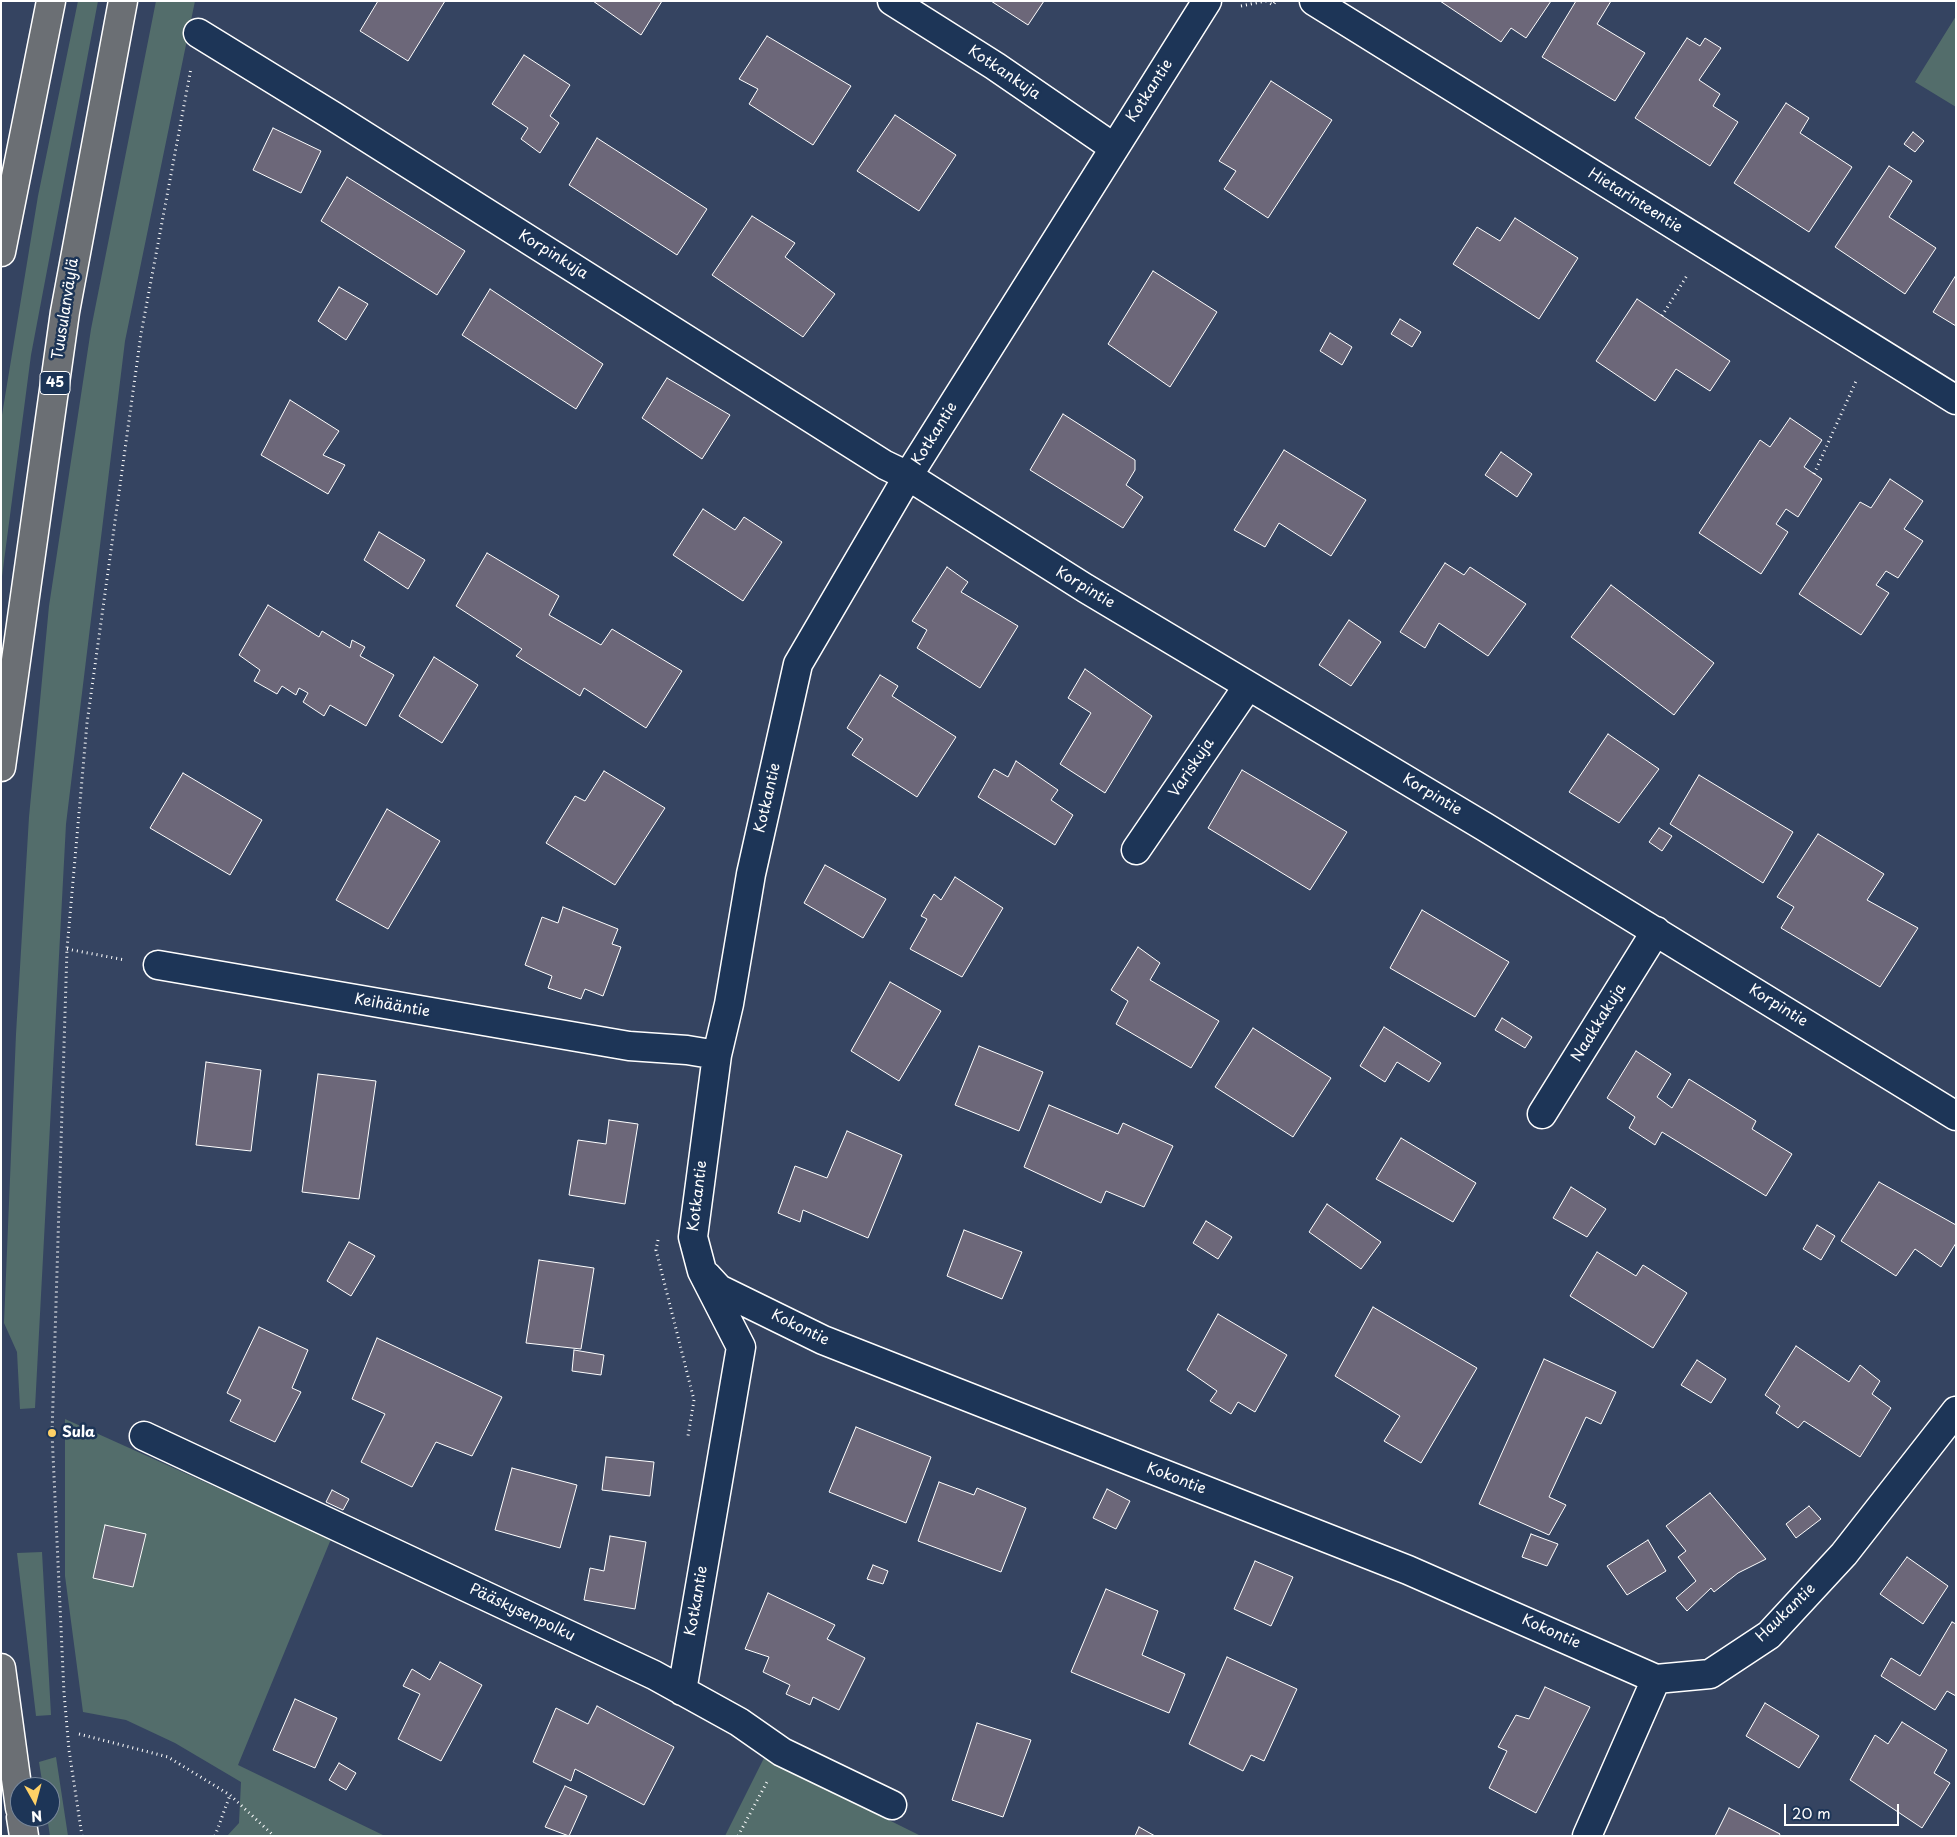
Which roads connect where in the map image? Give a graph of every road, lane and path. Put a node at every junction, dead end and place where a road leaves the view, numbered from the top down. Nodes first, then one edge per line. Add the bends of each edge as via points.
1 (51, 1) edge
2 (123, 1) edge
3 (892, 1) edge
4 (1206, 1) edge
5 (1266, 1) edge
6 (1276, 1) edge
7 (1314, 1) edge
8 (198, 33) joint
9 (1113, 148) junction
10 (1706, 246) junction
11 (1, 252) edge
12 (1662, 316) dead end
13 (1871, 348) junction
14 (1956, 400) edge
15 (1814, 474) dead end
16 (908, 476) junction
17 (1248, 686) junction
18 (1, 767) edge
19 (1136, 850) dead end
20 (1656, 931) junction
21 (67, 949) junction
22 (158, 965) joint
23 (717, 1055) junction
24 (1542, 1114) dead end
25 (1956, 1116) edge
26 (659, 1231) dead end
27 (702, 1271) junction
28 (1956, 1411) edge
29 (144, 1436) dead end
30 (688, 1439) dead end
31 (1, 1668) edge
32 (1656, 1678) junction
33 (682, 1691) junction
34 (79, 1734) dead end
35 (782, 1752) junction
36 (16, 1777) edge
37 (230, 1795) junction
38 (892, 1805) dead end
39 (82, 1836) edge
40 (215, 1836) edge
41 (274, 1836) edge
42 (738, 1836) edge
43 (1587, 1836) edge

1 - 11 main road
2 - 18 main road, Tuusulanväylä / 45 via 65,312
3 - 9 street, Kotkankuja via 996,66
4 - 9 street, Kotkantie
5 - 6 path via 1274,5
7 - 10 street, Hietarinteentie
8 - 16 street, Korpinkuja via 876,460
8 - 21 path via 141,334 87,723
9 - 16 street, Kotkantie
10 - 12 path
10 - 13 street, Hietarinteentie
13 - 14 street, Hietarinteentie
13 - 15 path
16 - 17 street, Korpintie
16 - 23 street, Kotkantie via 798,664 751,874
17 - 19 street, Variskuja
17 - 20 street, Korpintie
20 - 24 street, Naakkakuja
20 - 25 street, Korpintie
21 - 22 path
21 - 39 path via 52,1433 64,1693
22 - 23 street, Keihääntie via 620,1044
23 - 27 street, Kotkantie via 692,1237
26 - 30 path via 656,1250 694,1400
27 - 32 street, Kokontie via 719,1289 823,1340 1408,1570
27 - 33 street, Kotkantie via 741,1347
28 - 32 street, Haukantie via 1844,1554 1769,1635 1710,1674
29 - 33 street, Pääskysenpolku
31 - 36 main road
32 - 43 street
33 - 35 street, Pääskysenpolku via 739,1722
34 - 37 path via 168,1757
35 - 38 street, Pääskysenpolku
35 - 42 path
37 - 40 path
37 - 41 path

